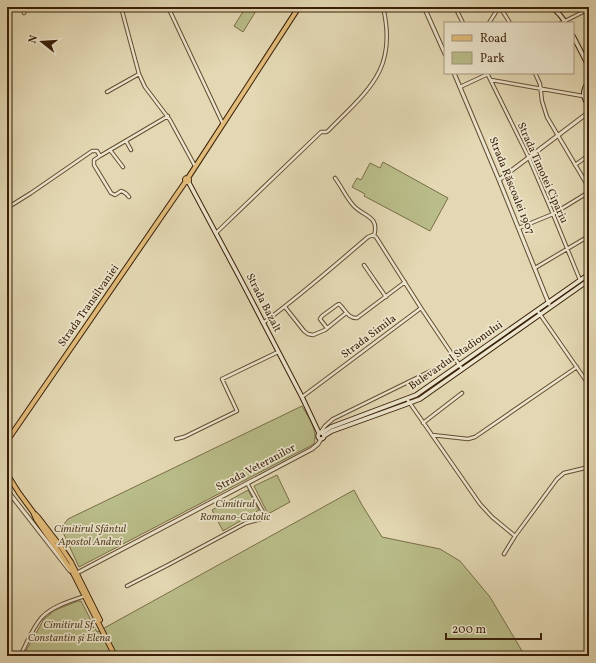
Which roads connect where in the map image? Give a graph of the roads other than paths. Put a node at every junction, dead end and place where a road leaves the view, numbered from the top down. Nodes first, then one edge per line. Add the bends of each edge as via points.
1 (26, 7) edge
2 (121, 7) edge
3 (168, 7) edge
4 (299, 7) edge
5 (383, 7) edge
6 (424, 7) edge
7 (455, 7) edge
8 (499, 7) edge
9 (552, 7) edge
10 (589, 9) edge
11 (24, 13) dead end
12 (462, 22) edge
13 (490, 22) edge
14 (509, 22) edge
15 (564, 22) edge
16 (574, 38) edge
17 (444, 52) edge
18 (589, 66) edge
19 (139, 74) junction
20 (454, 74) edge
21 (487, 74) edge
22 (535, 74) edge
23 (491, 80) junction
24 (589, 82) edge
25 (460, 87) junction
26 (541, 88) junction
27 (107, 92) dead end
28 (583, 96) junction
29 (589, 105) edge
30 (589, 112) edge
31 (168, 116) junction
32 (223, 124) junction
33 (558, 135) junction
34 (126, 141) junction
35 (110, 150) junction
36 (131, 150) dead end
37 (589, 155) edge
38 (100, 156) junction
39 (528, 158) junction
40 (575, 165) junction
41 (123, 167) dead end
42 (195, 167) junction
43 (335, 178) dead end
44 (187, 180) junction
45 (499, 180) junction
46 (589, 188) edge
47 (589, 192) edge
48 (129, 197) dead end
49 (7, 208) edge
50 (553, 214) junction
51 (519, 228) junction
52 (216, 233) junction
53 (374, 236) junction
54 (589, 236) edge
55 (567, 249) junction
56 (364, 265) dead end
57 (535, 268) junction
58 (589, 274) edge
59 (580, 280) junction
60 (589, 280) edge
61 (405, 282) junction
62 (386, 296) junction
63 (549, 305) junction
64 (285, 307) junction
65 (421, 308) junction
66 (538, 312) junction
67 (346, 313) junction
68 (263, 323) junction
69 (327, 328) junction
70 (278, 352) junction
71 (455, 359) junction
72 (459, 365) junction
73 (577, 367) junction
74 (462, 369) junction
75 (589, 384) edge
76 (462, 393) dead end
77 (302, 397) junction
78 (407, 399) junction
79 (410, 403) junction
80 (423, 422) junction
81 (321, 435) junction
82 (432, 435) junction
83 (176, 439) dead end
84 (7, 440) edge
85 (7, 445) edge
86 (589, 467) edge
87 (7, 474) edge
88 (247, 483) junction
89 (7, 490) edge
90 (515, 536) junction
91 (504, 554) dead end
92 (76, 575) junction
93 (127, 586) dead end
94 (85, 596) junction
95 (20, 656) edge
96 (116, 656) edge

1 - 11 street
2 - 19 street
3 - 32 street
4 - 32 main road, Strada Transilvaniei
5 - 52 street via 388,37 379,74 328,131 322,132
6 - 17 street
7 - 12 street
8 - 13 street
8 - 14 street
9 - 15 main road
10 - 15 street
16 - 18 main road
19 - 27 street
19 - 31 street via 145,87
20 - 25 street, Strada Răscoalei 1907
21 - 23 street, Strada Timotei Cipariu
21 - 25 street
22 - 26 street
23 - 26 street
23 - 39 street, Strada Timotei Cipariu
24 - 28 main road
25 - 45 street, Strada Răscoalei 1907
26 - 28 street
26 - 33 street via 544,111
28 - 29 main road
30 - 33 street
31 - 34 street
31 - 42 street
32 - 42 main road, Strada Transilvaniei
33 - 39 street
33 - 40 street
34 - 35 street
34 - 36 street
35 - 38 street
35 - 41 street
37 - 40 street
38 - 48 street via 94,160 94,165 111,193 115,195 123,191
38 - 49 street via 97,151 92,151
39 - 45 street
39 - 50 street, Strada Timotei Cipariu
40 - 46 street
42 - 44 main road, Strada Transilvaniei
43 - 53 street via 353,206 373,219 376,225
44 - 52 main road, Strada Bazalt
44 - 84 main road, Strada Transilvaniei
45 - 51 street, Strada Răscoalei 1907
47 - 50 street
50 - 51 street
50 - 55 street, Strada Timotei Cipariu
51 - 57 street, Strada Răscoalei 1907
52 - 68 main road, Strada Bazalt
53 - 61 street
53 - 64 street via 368,236
54 - 55 street
55 - 57 street
55 - 59 street, Strada Timotei Cipariu
56 - 62 street
57 - 63 street, Strada Răscoalei 1907
58 - 59 main road, Bulevardul Stadionului
59 - 63 main road, Bulevardul Stadionului
60 - 63 main road, Bulevardul Stadionului
61 - 62 street, Strada Simila
61 - 65 street
62 - 67 street, Strada Simila via 357,318
63 - 66 main road, Bulevardul Stadionului
64 - 68 street
64 - 69 street via 308,334 313,335
65 - 71 street
65 - 77 street, Strada Simila
66 - 72 main road, Bulevardul Stadionului
66 - 73 street
66 - 74 main road, Bulevardul Stadionului
67 - 69 street
67 - 69 street, Strada Simila via 339,304 322,316 321,321
68 - 70 main road, Strada Bazalt
70 - 77 main road, Strada Bazalt
70 - 83 street via 222,380 237,411
71 - 72 street
71 - 81 street via 333,419 325,426
72 - 74 street
72 - 78 main road, Bulevardul Stadionului via 423,391
73 - 75 street
73 - 82 street via 475,437 468,439
74 - 79 main road, Bulevardul Stadionului via 426,395
76 - 80 street
77 - 81 main road, Strada Bazalt
78 - 79 street
78 - 81 main road, Bulevardul Stadionului via 331,427
79 - 80 street
79 - 81 main road, Bulevardul Stadionului
80 - 82 street
81 - 88 street, Strada Veteranilor via 317,446
82 - 90 street via 485,510
84 - 85 main road
86 - 90 street via 564,473 556,479
87 - 92 main road via 58,542
88 - 92 street, Strada Veteranilor
88 - 93 street via 262,512 261,519 246,523
89 - 92 street
90 - 91 street
92 - 94 main road
92 - 96 main road
94 - 95 street via 51,610 42,618
94 - 96 main road

